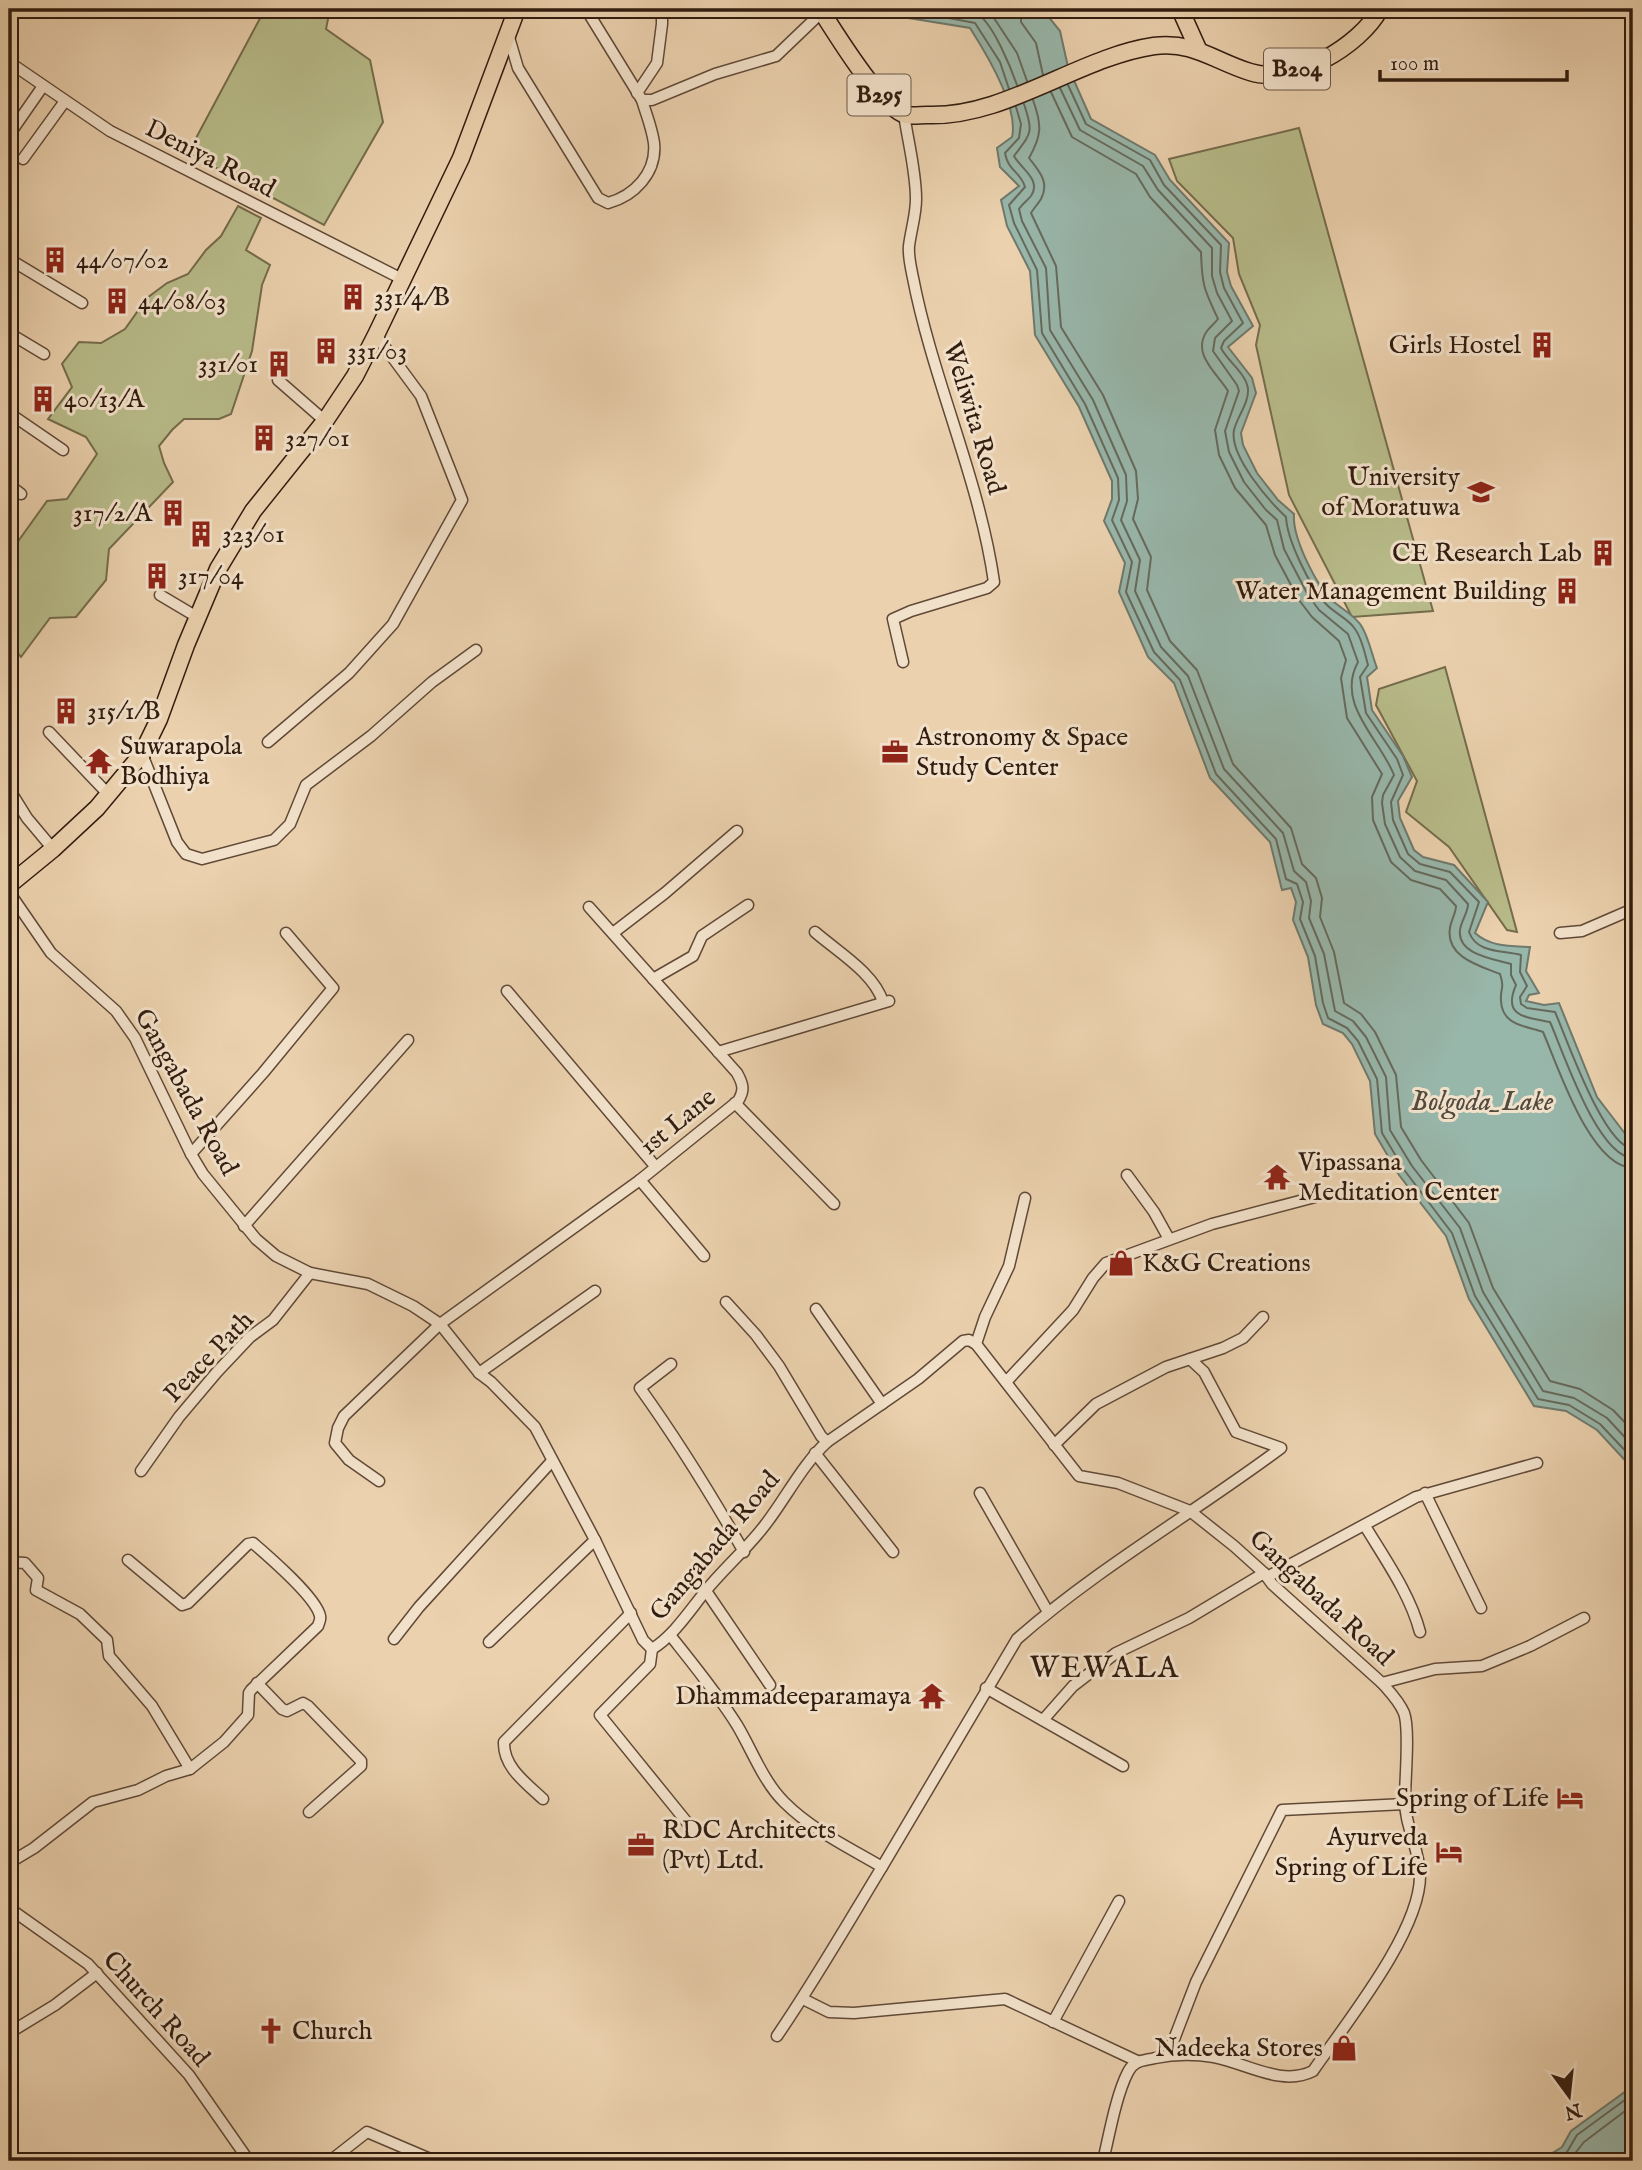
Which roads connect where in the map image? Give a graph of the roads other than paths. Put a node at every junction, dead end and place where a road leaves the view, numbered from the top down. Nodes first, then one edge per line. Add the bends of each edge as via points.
1 (517, 9) edge
2 (586, 9) edge
3 (662, 9) edge
4 (1180, 9) edge
5 (1380, 9) edge
6 (822, 10) edge
7 (508, 33) junction
8 (1198, 49) junction
9 (9, 62) edge
10 (43, 86) junction
11 (639, 96) junction
12 (65, 101) junction
13 (904, 114) junction
14 (9, 135) edge
15 (23, 159) dead end
16 (9, 259) edge
17 (402, 279) junction
18 (82, 303) dead end
19 (9, 332) edge
20 (376, 335) junction
21 (44, 354) dead end
22 (278, 380) dead end
23 (9, 414) edge
24 (325, 421) junction
25 (63, 450) dead end
26 (9, 485) edge
27 (21, 494) dead end
28 (160, 595) dead end
29 (197, 617) junction
30 (476, 650) dead end
31 (902, 662) dead end
32 (49, 732) dead end
33 (268, 742) dead end
34 (142, 754) junction
35 (9, 789) edge
36 (109, 795) junction
37 (737, 831) dead end
38 (53, 849) junction
39 (9, 885) edge
40 (9, 891) edge
41 (748, 905) dead end
42 (589, 907) dead end
43 (1633, 909) edge
44 (816, 932) dead end
45 (286, 933) dead end
46 (613, 933) junction
47 (1560, 933) dead end
48 (653, 979) junction
49 (507, 991) dead end
50 (408, 1040) dead end
51 (718, 1052) junction
52 (734, 1103) junction
53 (191, 1154) junction
54 (655, 1166) junction
55 (1127, 1175) dead end
56 (640, 1180) junction
57 (1315, 1197) dead end
58 (1025, 1198) dead end
59 (834, 1204) dead end
60 (244, 1226) junction
61 (1169, 1239) junction
62 (704, 1256) dead end
63 (310, 1273) junction
64 (595, 1291) dead end
65 (726, 1302) dead end
66 (817, 1309) dead end
67 (1263, 1317) dead end
68 (440, 1324) junction
69 (976, 1344) junction
70 (1190, 1359) junction
71 (671, 1364) dead end
72 (479, 1373) junction
73 (1006, 1381) junction
74 (882, 1404) junction
75 (827, 1442) junction
76 (1054, 1445) junction
77 (815, 1453) junction
78 (552, 1461) junction
79 (1537, 1463) dead end
80 (141, 1471) dead end
81 (379, 1481) dead end
82 (980, 1493) dead end
83 (1425, 1493) junction
84 (1190, 1511) junction
85 (1365, 1525) junction
86 (595, 1540) junction
87 (744, 1552) junction
88 (893, 1552) dead end
89 (128, 1560) dead end
90 (9, 1562) edge
91 (1265, 1575) junction
92 (706, 1591) junction
93 (1481, 1608) dead end
94 (1048, 1612) junction
95 (631, 1613) junction
96 (1584, 1618) dead end
97 (1420, 1632) dead end
98 (670, 1635) junction
99 (394, 1639) dead end
100 (489, 1642) dead end
101 (652, 1649) junction
102 (1382, 1682) junction
103 (257, 1684) junction
104 (770, 1685) dead end
105 (986, 1688) junction
106 (1043, 1720) junction
107 (1123, 1766) dead end
108 (190, 1769) junction
109 (543, 1799) dead end
110 (1405, 1804) junction
111 (309, 1812) dead end
112 (694, 1830) dead end
113 (9, 1863) edge
114 (882, 1867) junction
115 (1119, 1900) dead end
116 (9, 1908) edge
117 (97, 1973) junction
118 (803, 1999) junction
119 (1053, 2022) junction
120 (9, 2033) edge
121 (777, 2036) dead end
122 (1168, 2055) junction
123 (1138, 2061) junction
124 (249, 2161) edge
125 (330, 2161) edge
126 (435, 2161) edge
127 (1102, 2161) edge

1 - 7 main road
2 - 11 street
3 - 11 street via 657,63
4 - 8 main road
5 - 8 main road, B204 via 1368,27 1342,49 1287,72 1250,73
6 - 11 street via 776,56 652,100
6 - 13 main road, B295 via 880,96
7 - 11 street via 518,68 598,198 608,203 622,199 646,179 654,145
7 - 17 main road via 461,158
8 - 13 main road, B295 via 1169,44 1148,47 977,109 944,116
9 - 10 street, Deniya Road
10 - 12 street, Deniya Road
10 - 14 street
12 - 15 street
12 - 17 street, Deniya Road via 110,131
13 - 31 street, Weliwita Road via 916,198 909,248 912,276 980,509 995,582 893,619
16 - 18 street
17 - 20 main road
19 - 21 street
20 - 24 main road
20 - 33 street via 421,396 462,500 393,624 349,673
22 - 24 street
23 - 25 street
24 - 29 main road via 253,511 218,569
26 - 27 street
28 - 29 street
29 - 34 main road
30 - 34 street via 306,785 290,824 274,840 202,859 186,854
32 - 36 street
34 - 36 main road
35 - 38 street
36 - 38 main road
37 - 46 street
38 - 39 main road
40 - 53 street, Gangabada Road via 51,953 116,1011 135,1038
41 - 48 street via 702,936 694,956
42 - 46 street, 1st Lane
43 - 47 street via 1582,931
44 - 51 street via 871,981 886,1001
45 - 53 street via 333,988
46 - 48 street, 1st Lane
48 - 51 street, 1st Lane
49 - 54 street
50 - 60 street
51 - 52 street, 1st Lane via 742,1082 743,1093
52 - 54 street, 1st Lane
52 - 59 street
53 - 60 street, Gangabada Road
54 - 56 street, 1st Lane
55 - 61 street
56 - 62 street
56 - 68 street, 1st Lane
57 - 61 street
58 - 69 street via 1009,1266
60 - 63 street, Gangabada Road via 276,1256
61 - 73 street via 1106,1263 1073,1310
63 - 68 street, Gangabada Road via 368,1284
63 - 80 street, Peace Path via 273,1320 217,1372
64 - 72 street
65 - 75 street via 779,1366
66 - 74 street
67 - 70 street via 1243,1338
68 - 72 street, Gangabada Road
68 - 81 street, 1st Lane via 344,1416 338,1429 335,1443 349,1460
69 - 73 street, Gangabada Road
69 - 74 street, Gangabada Road via 963,1340
70 - 76 street via 1096,1404
70 - 84 street via 1203,1372 1236,1432 1281,1448
71 - 87 street via 640,1388 694,1466
72 - 78 street, Gangabada Road via 535,1427
73 - 76 street, Gangabada Road
74 - 75 street, Gangabada Road
75 - 77 street, Gangabada Road
76 - 84 street, Gangabada Road via 1079,1476 1118,1483
77 - 87 street, Gangabada Road
77 - 88 street
78 - 86 street, Gangabada Road
78 - 99 street
79 - 83 street
82 - 94 street
83 - 85 street
83 - 93 street
84 - 91 street, Gangabada Road
84 - 94 street
85 - 91 street
85 - 97 street
86 - 95 street, Gangabada Road
86 - 100 street
87 - 92 street, Gangabada Road
89 - 103 street via 182,1605 248,1544 253,1543 286,1573 321,1618
90 - 108 street via 25,1563 38,1578 40,1594 80,1614 107,1640 109,1656 152,1706
91 - 102 street, Gangabada Road
91 - 106 street via 1116,1653 1073,1686
92 - 98 street, Gangabada Road
92 - 104 street
94 - 105 street via 1017,1639
95 - 101 street, Gangabada Road
95 - 109 street via 504,1742 504,1754 512,1768
96 - 102 street via 1482,1666 1436,1669
98 - 101 street, Gangabada Road
98 - 114 street via 737,1725 782,1801 811,1825
101 - 112 street via 650,1664 600,1715
102 - 110 street, Gangabada Road via 1405,1715
103 - 108 street via 249,1693 248,1716
103 - 111 street via 282,1709 303,1703 308,1706 361,1761 361,1766
105 - 106 street
105 - 114 street
106 - 107 street
108 - 113 street via 93,1802
110 - 122 street via 1282,1810 1196,1982
110 - 122 street, Gangabada Road via 1419,1860 1419,1895 1377,1980 1313,2071 1287,2077 1215,2057
114 - 118 street
115 - 119 street
116 - 117 street, Church Road
117 - 120 street
117 - 124 street, Church Road via 189,2075
118 - 119 street via 829,2012 854,2013 1006,1999
118 - 121 street
119 - 123 street
122 - 123 street
123 - 127 street via 1128,2071 1121,2090
125 - 126 street via 368,2133

